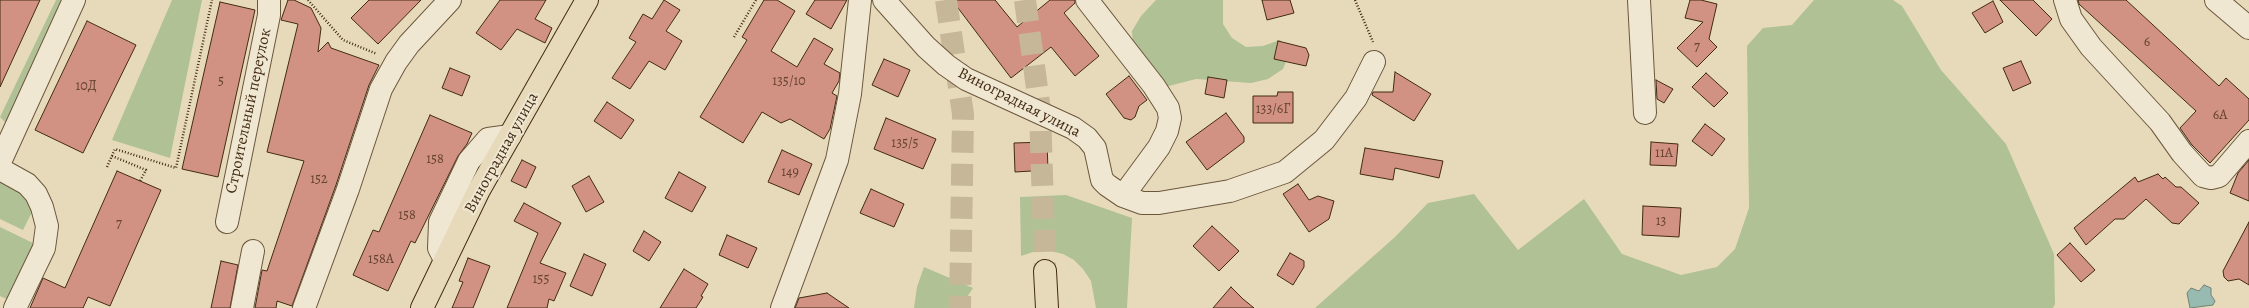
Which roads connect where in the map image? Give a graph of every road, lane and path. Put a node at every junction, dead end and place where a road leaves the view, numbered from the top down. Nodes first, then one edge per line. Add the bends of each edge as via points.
1 (74, 0) edge
2 (212, 0) edge
3 (269, 0) edge
4 (308, 0) edge
5 (450, 0) edge
6 (587, 0) edge
7 (756, 0) edge
8 (860, 0) edge
9 (884, 0) edge
10 (1087, 0) edge
11 (1355, 0) edge
12 (1639, 0) edge
13 (2065, 0) edge
14 (2216, 0) edge
15 (2249, 28) edge
16 (734, 37) dead end
17 (396, 62) junction
18 (1374, 62) joint
19 (1645, 113) dead end
20 (2249, 141) edge
21 (112, 156) dead end
22 (0, 162) edge
23 (107, 167) dead end
24 (0, 169) edge
25 (140, 181) dead end
26 (1123, 196) junction
27 (227, 222) dead end
28 (253, 251) dead end
29 (1046, 271) tunnel mouth
30 (15, 308) edge
31 (242, 308) edge
32 (304, 308) edge
33 (422, 308) edge
34 (782, 308) edge
35 (1047, 308) edge

1 - 22 street
2 - 23 path via 176,168 115,149
3 - 27 street, Строительный переулок via 269,15
4 - 17 path via 343,40
5 - 17 street via 409,44
6 - 33 main road, Виноградная улица via 479,190
7 - 16 path
8 - 34 street via 850,94 837,160
9 - 26 street, Виноградная улица via 946,66 966,79 1073,128 1087,138 1095,148 1102,180
10 - 26 street via 1154,86 1168,108 1170,118 1159,148
11 - 18 path via 1374,46
12 - 19 street
13 - 20 street via 2071,20 2091,47 2160,122 2182,153 2203,176 2219,176
14 - 15 street
17 - 32 street via 381,89 348,189
18 - 26 street, Виноградная улица via 1356,98 1324,140 1285,172 1230,191 1158,203 1142,203
21 - 25 path via 146,170
24 - 30 street via 27,184 36,194 47,226 44,248
28 - 31 street
29 - 35 main road

